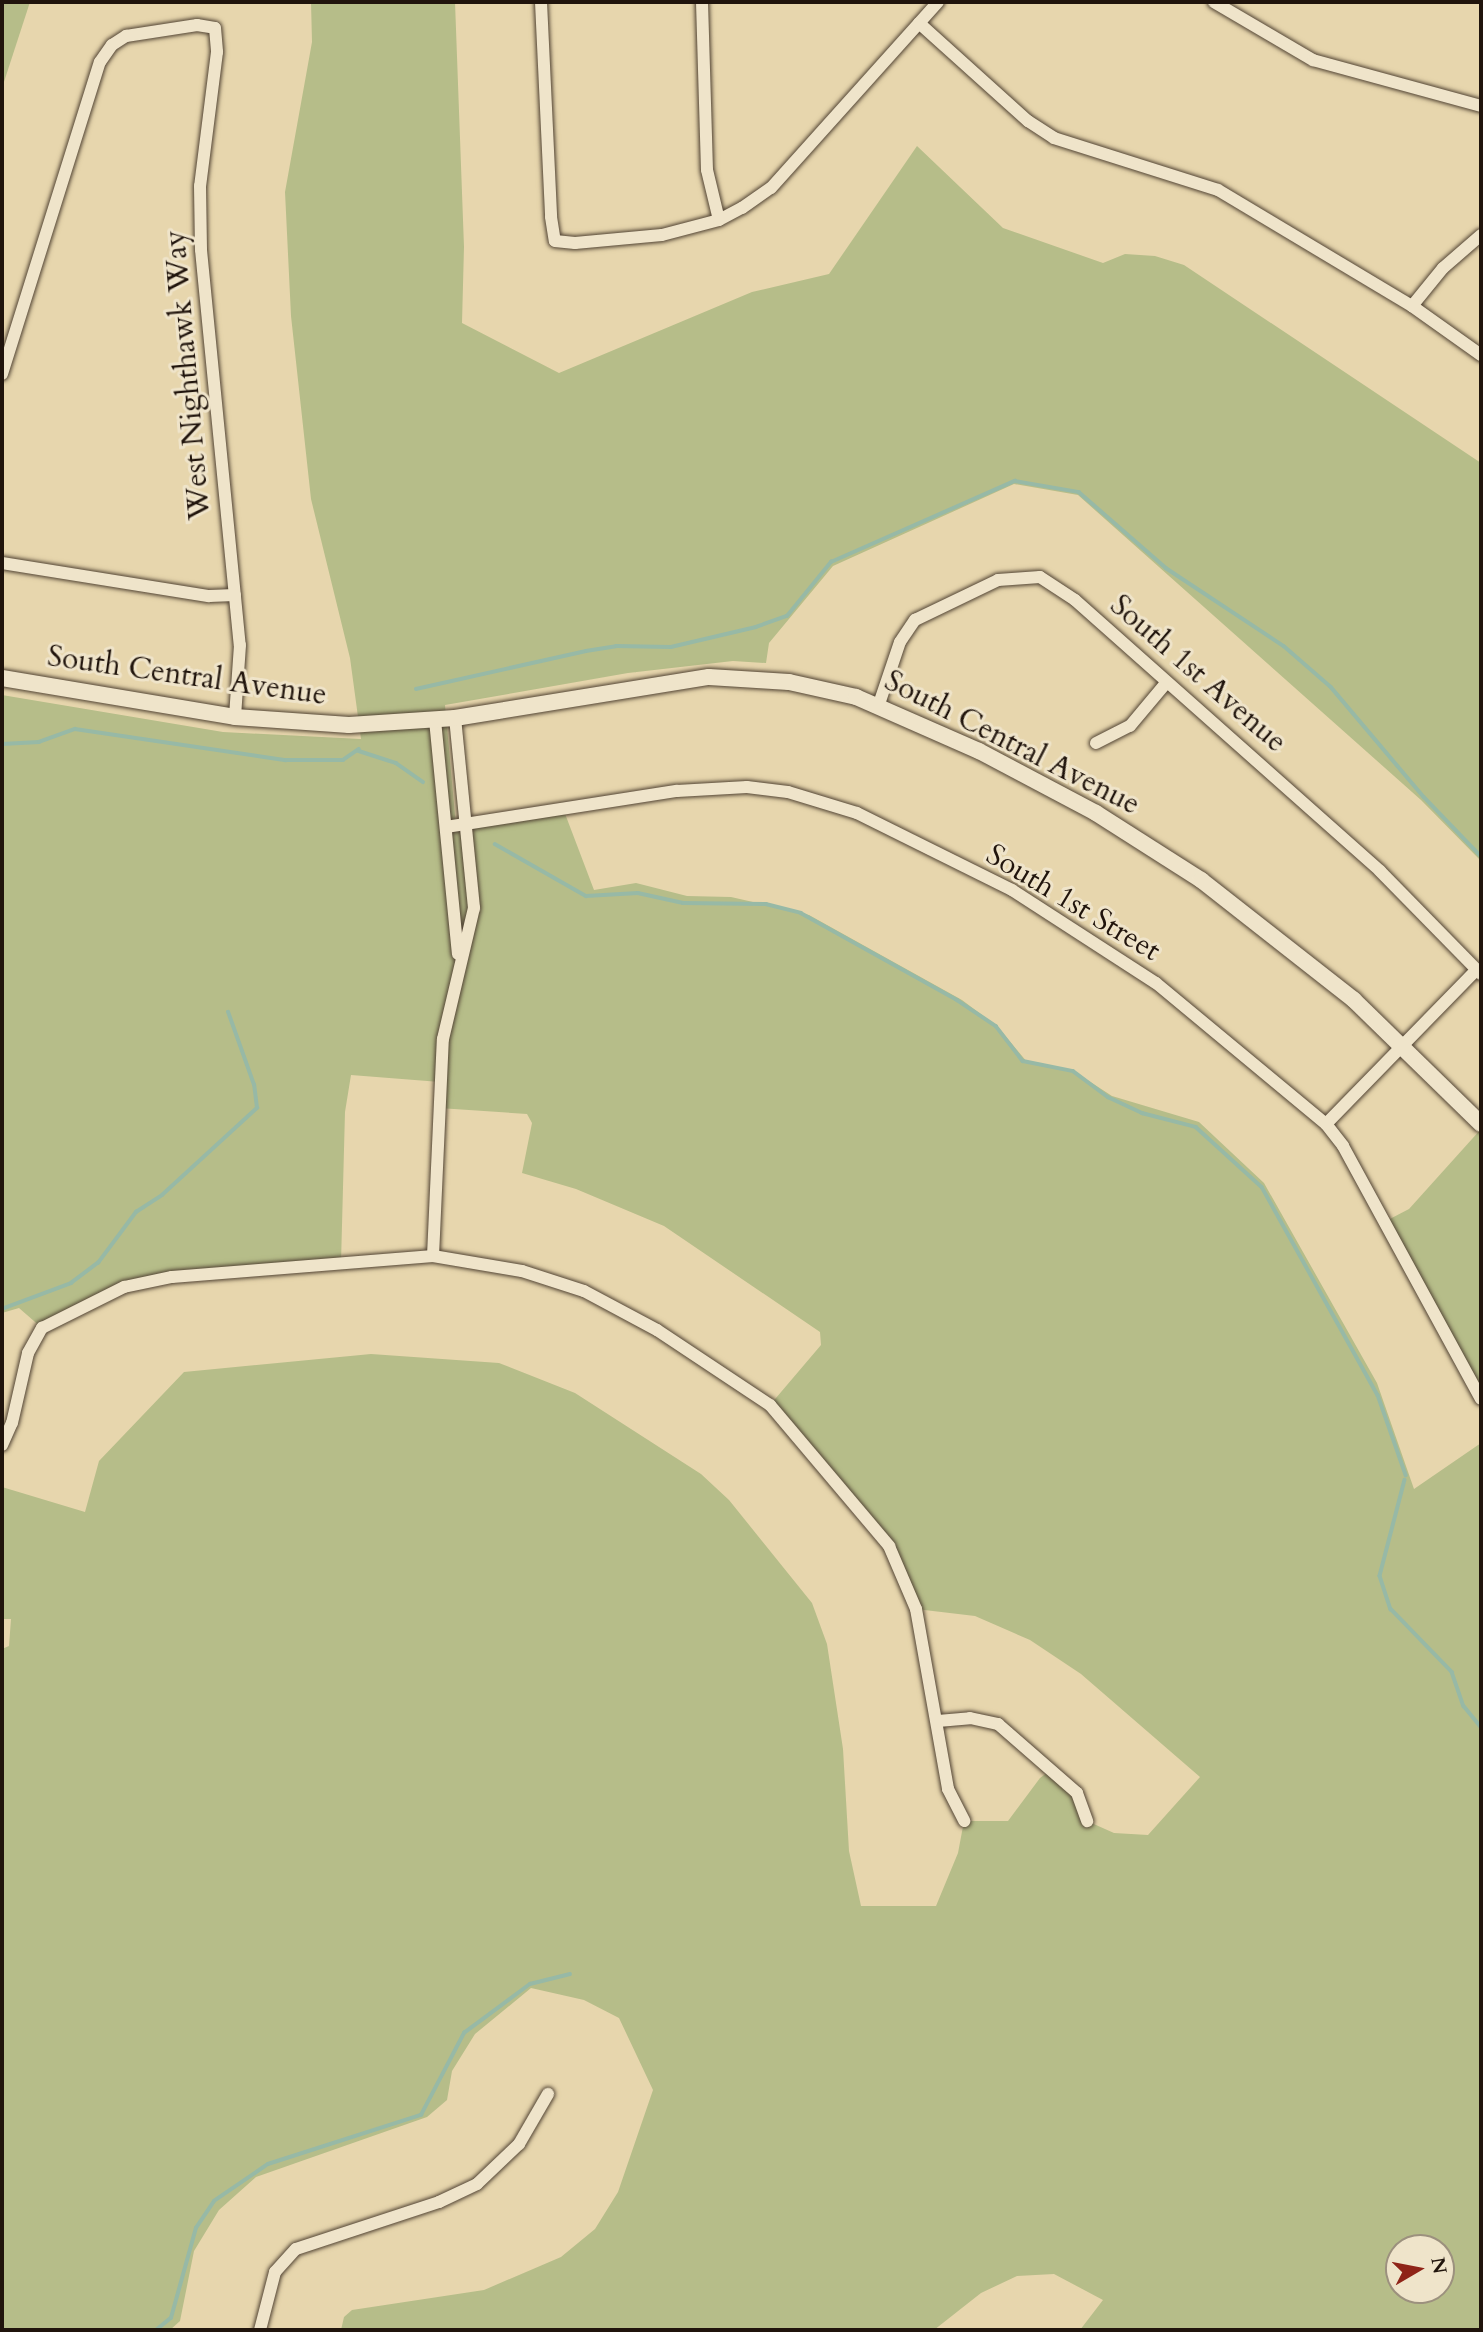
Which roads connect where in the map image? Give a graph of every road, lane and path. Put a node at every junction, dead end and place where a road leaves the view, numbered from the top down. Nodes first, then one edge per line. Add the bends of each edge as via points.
1 (541, 2) edge
2 (702, 2) edge
3 (938, 2) edge
4 (1214, 2) edge
5 (919, 23) junction
6 (1481, 106) edge
7 (719, 220) junction
8 (1481, 235) edge
9 (1412, 306) junction
10 (1481, 355) edge
11 (2, 374) edge
12 (2, 563) edge
13 (234, 595) junction
14 (2, 678) edge
15 (1166, 683) junction
16 (879, 704) junction
17 (235, 717) junction
18 (454, 718) junction
19 (435, 720) junction
20 (1096, 743) dead end
21 (466, 825) junction
22 (446, 827) junction
23 (459, 965) junction
24 (1479, 972) edge
25 (1403, 1045) junction
26 (1326, 1124) junction
27 (1481, 1124) edge
28 (433, 1256) junction
29 (1481, 1399) edge
30 (2, 1445) edge
31 (938, 1721) junction
32 (964, 1821) dead end
33 (1087, 1821) dead end
34 (548, 2094) dead end
35 (260, 2330) edge

1 - 7 street via 555,241 611,242
2 - 7 street via 707,170
3 - 5 street
4 - 6 street via 1313,60
5 - 7 street via 771,188
5 - 9 street via 1028,121 1054,138 1218,190
8 - 9 street via 1443,268
9 - 10 street
11 - 13 street, West Nighthawk Way via 100,62 112,45 146,32 197,25 215,28 218,52 200,186 201,250
12 - 13 street via 209,596
13 - 17 street, West Nighthawk Way via 240,664
14 - 17 street, South Central Avenue
15 - 16 street, South 1st Avenue via 1065,593 1040,577 1019,576 998,580 915,620 900,642
15 - 20 street via 1130,726
15 - 24 street, South 1st Avenue via 1380,870
16 - 18 street, South Central Avenue via 789,682 709,677
16 - 25 street, South Central Avenue via 979,751 1143,841 1267,928
17 - 19 street, South Central Avenue via 360,725
18 - 19 street, South Central Avenue
18 - 21 street
19 - 22 street
21 - 22 street, South 1st Street
21 - 23 street via 474,908
21 - 26 street, South 1st Street via 711,788 788,792 827,802 1012,891 1078,930 1236,1045
22 - 23 street
23 - 28 street via 443,1039
24 - 25 street
25 - 26 street
25 - 27 street, South Central Avenue
26 - 29 street, South 1st Street via 1343,1146
28 - 30 street via 172,1277 124,1287 41,1328 28,1353 12,1423
28 - 31 street via 511,1269 584,1291 657,1330 770,1405 889,1546 916,1609
31 - 32 street via 948,1789
31 - 33 street via 970,1718 998,1724 1077,1793
34 - 35 street via 519,2144 477,2184 439,2203 296,2249 275,2272

